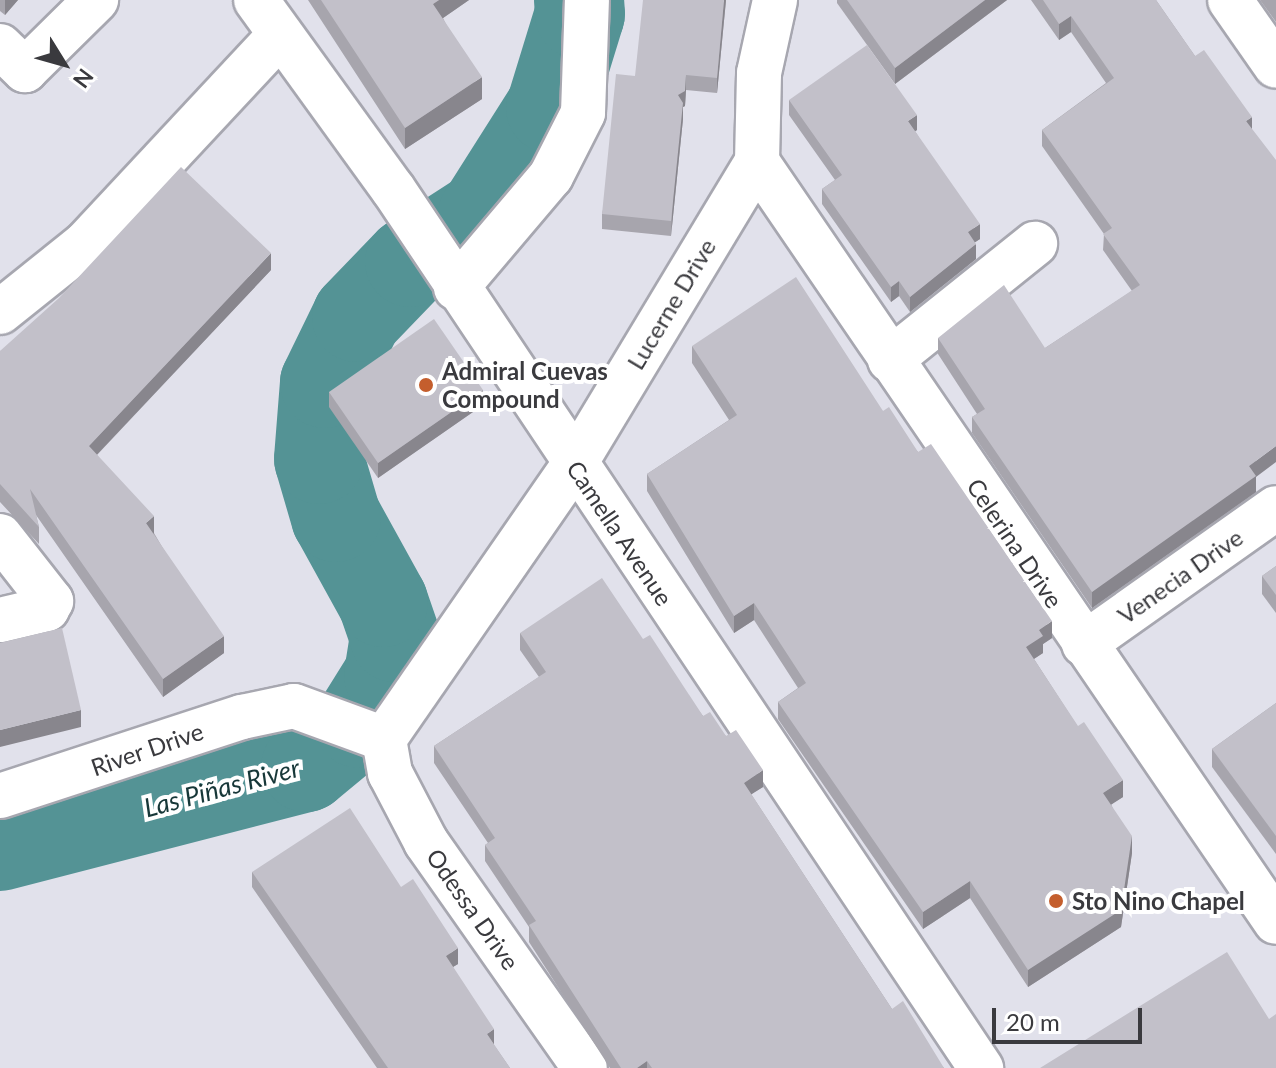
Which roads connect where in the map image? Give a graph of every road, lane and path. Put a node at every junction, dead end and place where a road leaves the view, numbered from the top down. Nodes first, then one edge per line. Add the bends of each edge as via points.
1 (96, 0) edge
2 (587, 0) edge
3 (775, 0) edge
4 (1230, 0) edge
5 (268, 17) edge
6 (12, 58) edge
7 (1276, 66) edge
8 (757, 162) junction
9 (1035, 244) dead end
10 (450, 279) junction
11 (14, 303) edge
12 (890, 360) junction
13 (574, 465) junction
14 (1276, 508) edge
15 (0, 536) edge
16 (0, 620) edge
17 (1084, 644) junction
18 (374, 734) junction
19 (0, 796) edge
20 (1276, 922) edge
21 (585, 1068) edge
22 (981, 1068) edge

1 - 6 street
2 - 10 street via 583,113 551,176
3 - 8 street, Lucerne Drive via 759,73
4 - 7 street
5 - 10 street, Camella Avenue via 393,189
5 - 11 street via 86,243
8 - 12 street, Celerina Drive
8 - 13 street, Lucerne Drive
9 - 12 street
10 - 13 street, Camella Avenue
12 - 17 street, Celerina Drive
13 - 18 street, Lucerne Drive
13 - 22 street, Camella Avenue
14 - 17 street, Venecia Drive
15 - 16 street via 51,601 47,609
17 - 20 street, Celerina Drive
18 - 19 street, River Drive via 294,706 242,717
18 - 21 street, Odessa Drive via 426,842

